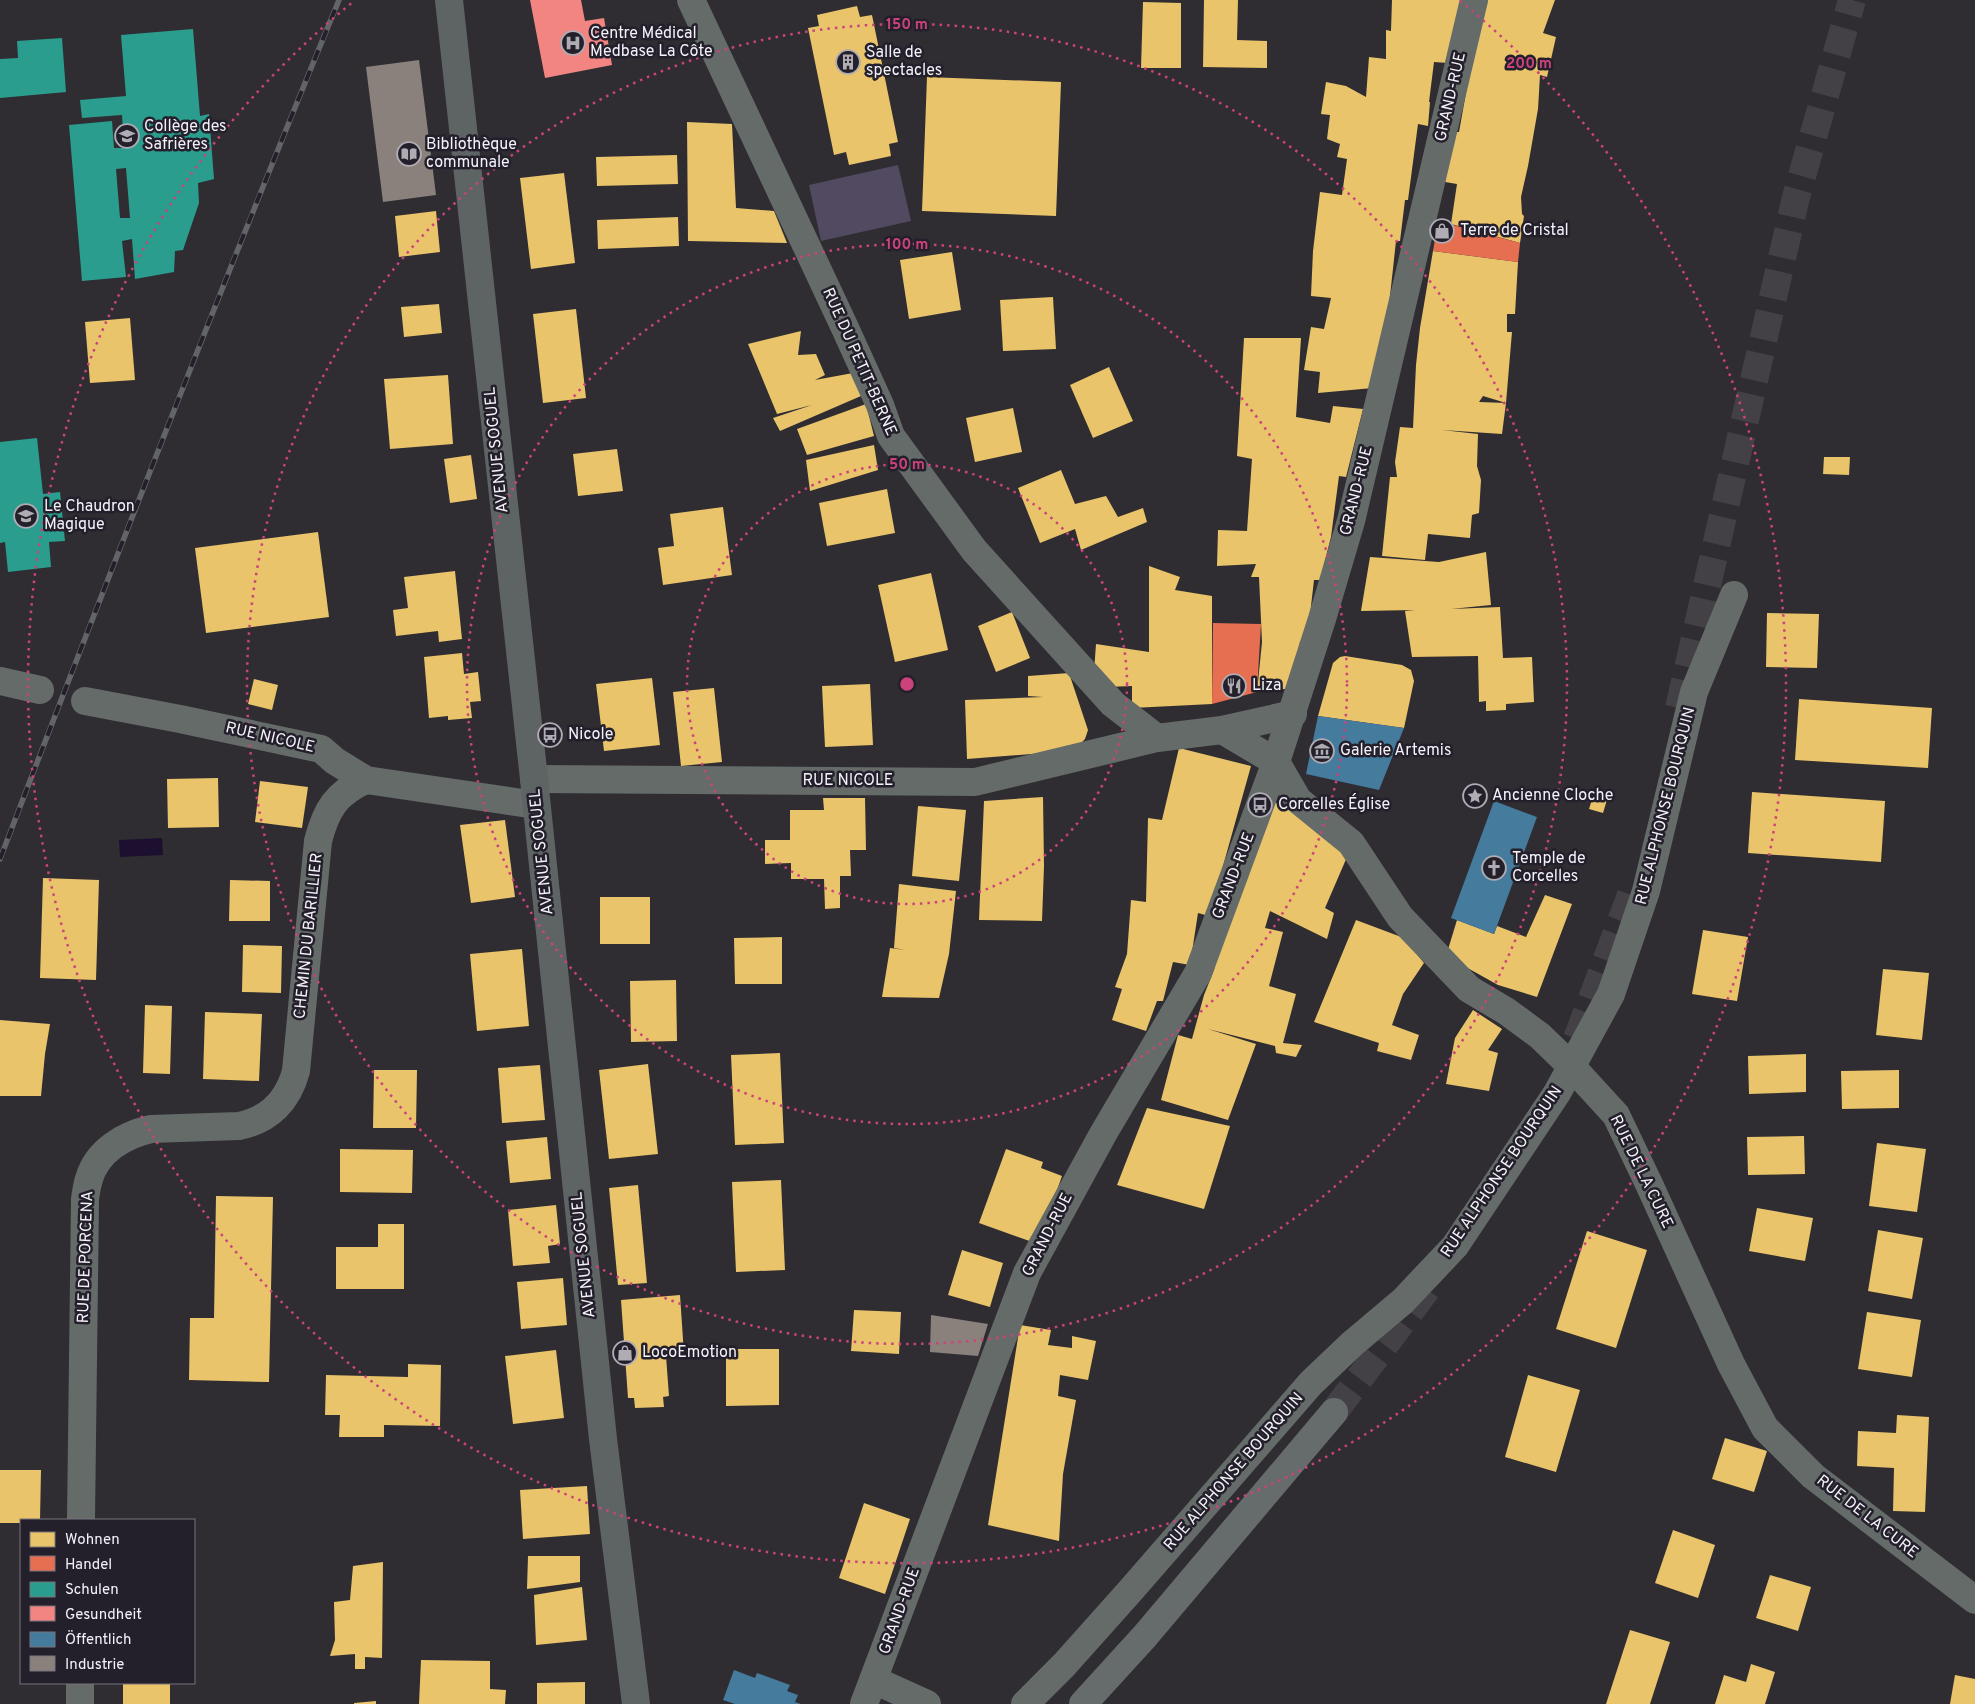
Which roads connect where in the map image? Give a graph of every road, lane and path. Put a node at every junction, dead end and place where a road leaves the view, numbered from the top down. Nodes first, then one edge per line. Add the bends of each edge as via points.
1 (448, 0) edge
2 (691, 0) edge
3 (1474, 0) edge
4 (1734, 595) dead end
5 (0, 681) edge
6 (40, 690) dead end
7 (92, 702) dead end
8 (1293, 714) junction
9 (1222, 730) junction
10 (1157, 738) junction
11 (1276, 762) junction
12 (366, 780) junction
13 (535, 792) junction
14 (1572, 1067) junction
15 (277, 1108) joint
16 (1334, 1412) tunnel mouth
17 (81, 1519) edge
18 (1975, 1600) edge
19 (80, 1684) edge
20 (869, 1692) edge
21 (80, 1704) edge
22 (636, 1704) edge
23 (927, 1704) edge
24 (1025, 1704) edge
25 (1084, 1704) edge

1 - 13 street, AVENUE SOGUEL
2 - 10 street, RUE DU PETIT-BERNE via 880,405 891,436 974,550 1114,704
3 - 8 street, GRAND-RUE via 1351,521
4 - 14 street, RUE ALPHONSE BOURQUIN via 1694,692 1646,892 1611,994
5 - 6 street
7 - 12 street, RUE NICOLE via 321,749
8 - 9 street
8 - 11 street, GRAND-RUE
9 - 10 street
9 - 11 street
10 - 13 street, RUE NICOLE via 975,782
11 - 14 street, RUE DE LA CURE via 1298,800 1351,842 1400,917 1468,989 1506,1011
11 - 20 street, GRAND-RUE via 1198,973 1103,1134 1027,1274
12 - 13 street, RUE NICOLE
12 - 15 street, CHEMIN DU BARILLIER via 350,787 335,800 323,820 318,841 296,1071 292,1085
13 - 22 street, AVENUE SOGUEL via 602,1432
14 - 18 street, RUE DE LA CURE via 1616,1115 1731,1364 1766,1428 1813,1476
14 - 24 street, RUE ALPHONSE BOURQUIN via 1455,1246 1403,1301 1311,1383 1095,1631
15 - 17 street, RUE DE PORCENA via 258,1120 239,1126 138,1132 114,1144 88,1179 85,1198
16 - 25 main road via 1146,1636
19 - 21 street
20 - 23 street

